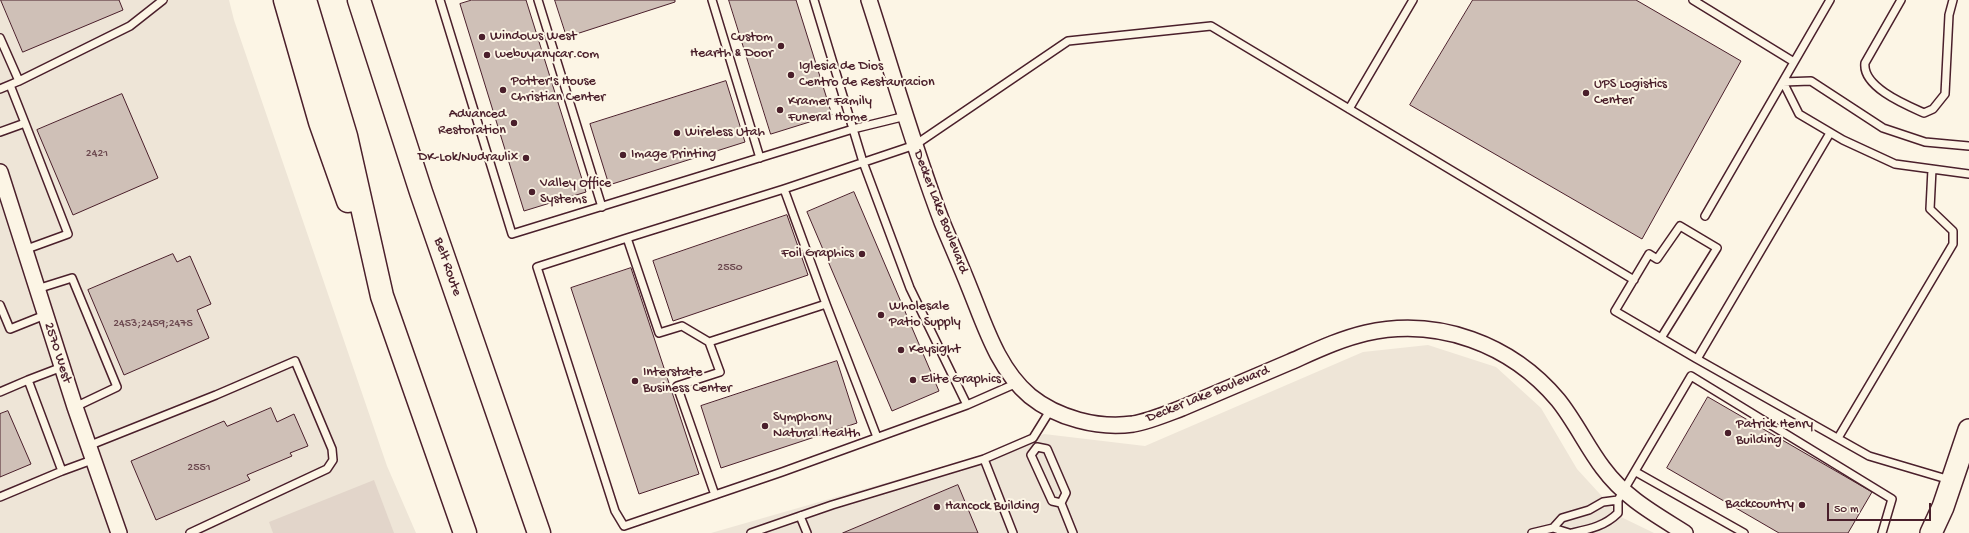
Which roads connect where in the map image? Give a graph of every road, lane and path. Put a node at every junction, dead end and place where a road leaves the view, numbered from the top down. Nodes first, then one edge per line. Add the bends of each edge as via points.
1 (163, 0) edge
2 (285, 0) edge
3 (305, 0) edge
4 (359, 0) edge
5 (440, 0) edge
6 (538, 0) edge
7 (712, 0) edge
8 (814, 0) edge
9 (869, 0) edge
10 (1413, 0) edge
11 (1693, 0) edge
12 (1830, 0) edge
13 (1901, 0) edge
14 (1953, 0) edge
15 (0, 38) edge
16 (1794, 62) junction
17 (19, 81) junction
18 (1782, 82) junction
19 (10, 85) junction
20 (0, 89) edge
21 (1349, 109) junction
22 (906, 116) junction
23 (25, 123) junction
24 (853, 129) junction
25 (0, 132) edge
26 (1830, 133) junction
27 (915, 145) junction
28 (1969, 146) edge
29 (760, 158) junction
30 (863, 162) junction
31 (1932, 169) junction
32 (0, 172) edge
33 (1969, 174) edge
34 (784, 189) junction
35 (602, 207) junction
36 (1705, 216) dead end
37 (627, 238) junction
38 (24, 250) junction
39 (1634, 280) junction
40 (37, 289) junction
41 (382, 296) junction
42 (826, 304) junction
43 (0, 305) edge
44 (45, 315) junction
45 (1661, 338) junction
46 (709, 342) junction
47 (1698, 359) junction
48 (62, 367) junction
49 (28, 380) junction
50 (1017, 383) junction
51 (0, 392) edge
52 (967, 405) junction
53 (75, 407) junction
54 (1051, 409) junction
55 (1969, 430) edge
56 (877, 437) junction
57 (1033, 438) junction
58 (1838, 438) junction
59 (1037, 447) junction
60 (90, 453) junction
61 (984, 459) junction
62 (62, 471) junction
63 (1636, 472) junction
64 (1953, 480) junction
65 (715, 495) junction
66 (1621, 496) junction
67 (0, 497) edge
68 (1061, 503) junction
69 (800, 516) junction
70 (1553, 528) junction
71 (119, 533) edge
72 (190, 533) edge
73 (465, 533) edge
74 (539, 533) edge
75 (751, 533) edge
76 (807, 533) edge
77 (1013, 533) edge
78 (1073, 533) edge
79 (1532, 533) edge
80 (1569, 533) edge
81 (1572, 533) edge
82 (1685, 533) edge
83 (1744, 533) edge
84 (1882, 533) edge
85 (1931, 533) edge

1 - 17 lane via 130,26
2 - 41 highway via 320,122
3 - 41 highway via 346,136
4 - 74 highway, Belt Route via 421,192
5 - 35 lane via 512,234
6 - 35 lane
7 - 29 lane
8 - 24 lane
9 - 22 street, Decker Lake Boulevard
10 - 21 lane
11 - 16 lane
12 - 16 lane
13 - 14 lane via 1864,68 1866,74 1882,91 1924,114 1933,109 1945,94 1949,15
15 - 17 lane
16 - 18 lane
17 - 19 lane
18 - 26 lane via 1798,114
18 - 28 lane via 1811,81 1883,128 1925,142
18 - 36 lane
19 - 20 lane
19 - 23 lane
21 - 27 lane via 1211,26 1068,41
21 - 39 lane
22 - 24 lane
22 - 27 street, Decker Lake Boulevard
23 - 25 lane
23 - 38 lane via 68,234
24 - 29 lane
24 - 30 lane
26 - 31 lane via 1895,164
26 - 47 lane
27 - 30 lane
27 - 50 street, Decker Lake Boulevard via 942,221 983,321 999,356
29 - 35 lane
30 - 34 lane
30 - 52 lane via 910,288
31 - 33 lane
31 - 58 lane via 1930,209 1954,231 1952,244
32 - 38 street, 2570 West via 7,205
34 - 37 lane
34 - 42 lane
37 - 46 lane via 659,333 682,326
37 - 65 lane via 537,267 615,512 624,526
38 - 40 street, 2570 West
39 - 45 lane via 1615,311
39 - 45 lane via 1649,254 1657,259 1680,226 1717,248
40 - 44 street, 2570 West
40 - 53 lane via 72,278 117,387
41 - 73 highway
42 - 46 lane
42 - 56 lane
43 - 44 lane via 10,329
44 - 48 street, 2570 West
45 - 47 lane
46 - 65 lane via 720,372 677,386
47 - 58 lane
48 - 49 lane
48 - 53 street, 2570 West
49 - 51 lane
49 - 62 lane
50 - 52 lane
50 - 54 street, Decker Lake Boulevard
52 - 56 lane
53 - 60 street, 2570 West
54 - 57 lane
54 - 66 street, Decker Lake Boulevard via 1080,421 1110,425 1132,424 1157,418 1348,338 1385,329 1438,330 1457,334 1497,350 1519,363 1542,382 1559,401
55 - 64 street
56 - 65 lane
57 - 59 lane
57 - 61 lane
58 - 64 lane via 1869,456
59 - 68 lane via 1047,449 1066,493
59 - 68 lane via 1031,455 1052,501
60 - 62 lane
60 - 71 street, 2570 West
60 - 72 lane via 295,361 332,450 333,460 327,469
61 - 69 lane
61 - 77 lane
62 - 67 lane
63 - 66 lane
63 - 83 lane
63 - 84 lane via 1691,376 1892,499
64 - 85 street
66 - 70 lane via 1562,518
66 - 81 lane via 1618,513 1611,520 1596,528
66 - 82 street, Decker Lake Boulevard
68 - 78 lane
69 - 75 lane
69 - 76 lane
70 - 79 lane
70 - 80 lane

